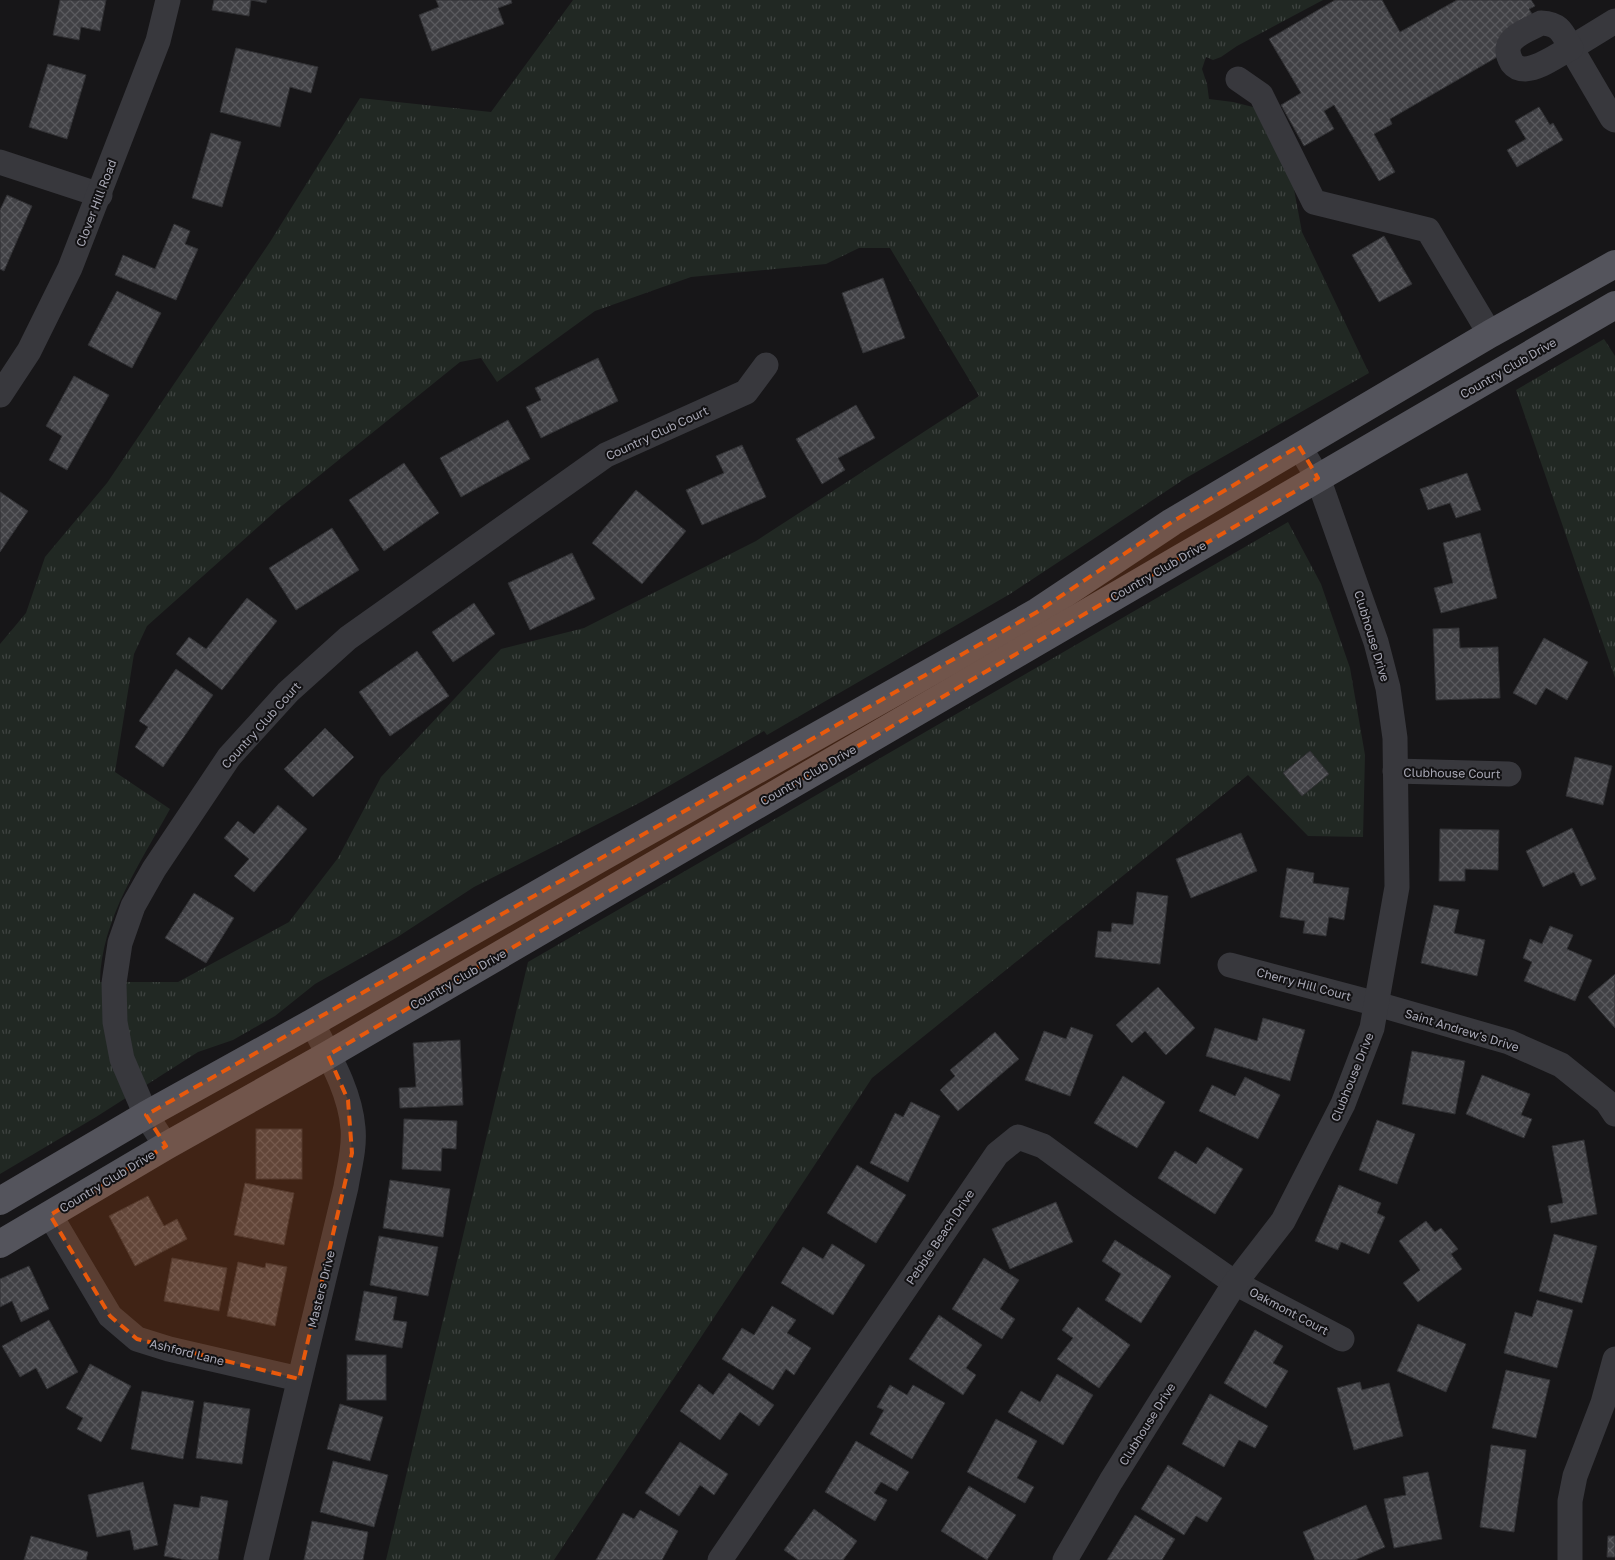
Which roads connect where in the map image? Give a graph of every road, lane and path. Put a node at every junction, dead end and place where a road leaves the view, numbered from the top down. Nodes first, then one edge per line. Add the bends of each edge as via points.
1 (168, 0) edge
2 (1615, 21) edge
3 (1238, 78) dead end
4 (1615, 120) edge
5 (0, 162) edge
6 (100, 195) junction
7 (1615, 264) edge
8 (1615, 306) edge
9 (1490, 334) junction
10 (766, 365) dead end
11 (0, 395) edge
12 (1299, 446) junction
13 (1318, 478) junction
14 (1395, 772) junction
15 (1509, 774) dead end
16 (1230, 965) dead end
17 (1377, 1004) junction
18 (312, 1023) junction
19 (328, 1054) junction
20 (146, 1114) junction
21 (1615, 1114) edge
22 (166, 1146) junction
23 (0, 1201) edge
24 (50, 1215) junction
25 (0, 1244) edge
26 (1235, 1283) junction
27 (1342, 1339) dead end
28 (1615, 1360) edge
29 (299, 1379) junction
30 (1609, 1406) edge
31 (256, 1560) edge
32 (720, 1560) edge
33 (1065, 1560) edge
34 (1570, 1560) edge

1 - 6 street, Clover Hill Road via 158,41
2 - 4 street via 1571,48
3 - 9 street via 1261,95 1314,202 1428,230
5 - 6 street
6 - 11 street, Clover Hill Road via 66,276 29,351
7 - 9 main road
8 - 13 main road, Country Club Drive
9 - 12 main road
10 - 20 street, Country Club Court via 746,392 606,455 348,638 288,692 229,757 154,869 133,906 120,943 114,984 115,1022 122,1059
12 - 13 street, Clubhouse Drive
12 - 18 main road via 1172,522 1037,612
13 - 14 street, Clubhouse Drive via 1376,642 1388,688 1395,738
13 - 19 main road, Country Club Drive
14 - 15 street, Clubhouse Court
14 - 17 street, Clubhouse Drive via 1397,888
16 - 17 street, Cherry Hill Court
17 - 21 street, Saint Andrew's Drive via 1510,1042 1561,1065 1607,1102
17 - 26 street, Clubhouse Drive via 1372,1028 1343,1104 1283,1221
18 - 19 street, Masters Drive
18 - 20 main road
19 - 22 main road, Country Club Drive
19 - 29 street, Masters Drive via 348,1100 353,1129 352,1153
20 - 22 street, Country Club Court
20 - 23 main road
22 - 24 main road, Country Club Drive
24 - 25 main road, Country Club Drive
24 - 29 street, Ashford Lane via 110,1316 137,1339
26 - 27 street, Oakmont Court
26 - 32 street, Pebble Beach Drive via 1043,1146 1018,1137 997,1154
26 - 33 street, Clubhouse Drive
28 - 30 street
29 - 31 street, Masters Drive
30 - 34 street via 1575,1476 1570,1501

